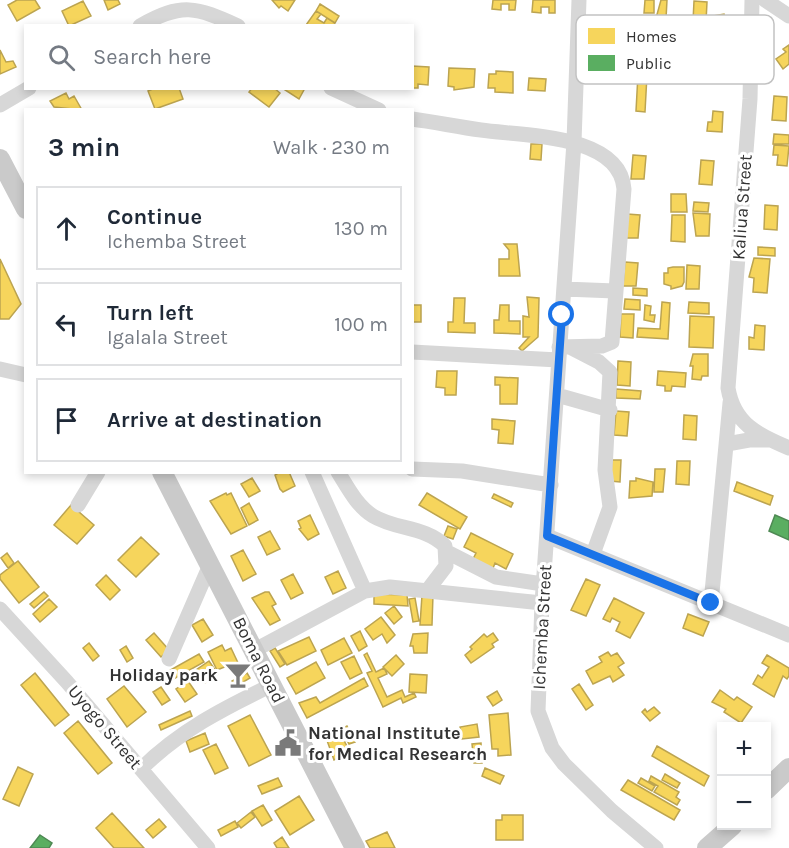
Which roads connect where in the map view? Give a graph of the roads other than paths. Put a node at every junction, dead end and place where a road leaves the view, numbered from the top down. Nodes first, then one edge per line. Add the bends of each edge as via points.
1 (579, 0) edge
2 (753, 0) edge
3 (765, 0) edge
4 (578, 15) edge
5 (753, 15) edge
6 (789, 16) edge
7 (143, 24) edge
8 (234, 24) edge
9 (576, 84) edge
10 (750, 84) edge
11 (26, 90) edge
12 (335, 90) edge
13 (0, 105) edge
14 (375, 108) edge
15 (414, 119) edge
16 (574, 142) junction
17 (0, 159) edge
18 (24, 205) edge
19 (564, 289) junction
20 (615, 291) junction
21 (562, 351) junction
22 (414, 352) edge
23 (0, 369) edge
24 (24, 375) edge
25 (557, 395) junction
26 (733, 407) junction
27 (610, 410) junction
28 (770, 440) junction
29 (727, 444) junction
30 (789, 448) edge
31 (414, 469) edge
32 (97, 474) edge
33 (163, 474) edge
34 (329, 474) edge
35 (337, 474) edge
36 (314, 478) edge
37 (551, 485) junction
38 (78, 505) dead end
39 (547, 536) junction
40 (447, 552) junction
41 (593, 554) junction
42 (210, 565) junction
43 (471, 565) junction
44 (442, 572) junction
45 (543, 584) junction
46 (365, 591) junction
47 (427, 591) junction
48 (542, 603) junction
49 (711, 603) junction
50 (0, 609) edge
51 (789, 635) edge
52 (255, 650) junction
53 (170, 659) dead end
54 (272, 685) junction
55 (789, 768) edge
56 (141, 769) junction
57 (771, 785) edge
58 (727, 830) edge
59 (208, 848) edge
60 (355, 848) edge
61 (656, 848) edge
62 (707, 848) edge

1 - 4 street, Ichemba Street
2 - 5 street, Kaliua Street
3 - 6 street
7 - 8 street via 162,13 183,8 203,10
9 - 16 street, Ichemba Street
10 - 26 street, Kaliua Street via 729,352
11 - 13 street
12 - 14 street
15 - 16 street
16 - 19 street, Ichemba Street
16 - 20 street via 617,167 623,178
17 - 18 main road
19 - 20 street
19 - 21 street, Ichemba Street
20 - 21 street via 611,344
21 - 22 street
21 - 25 street, Ichemba Street
21 - 27 street via 608,368
23 - 24 street
25 - 27 street
25 - 37 street, Ichemba Street
26 - 28 street
26 - 29 street, Kaliua Street
27 - 41 street via 605,470 610,507
28 - 29 street
28 - 30 street
29 - 49 street, Kaliua Street
31 - 37 street via 462,471
32 - 38 street
33 - 42 main road, Boma Road
34 - 36 street
35 - 40 street via 368,513 428,534 438,539
36 - 46 street
37 - 39 street, Ichemba Street
39 - 41 street
39 - 45 street, Ichemba Street
40 - 43 street
40 - 44 street
41 - 49 street
42 - 52 main road, Boma Road
42 - 53 street
43 - 44 street
43 - 45 street via 504,579
44 - 47 street
45 - 48 street, Ichemba Street
46 - 47 street via 390,587
46 - 52 street
47 - 48 street
48 - 61 street, Ichemba Street via 537,693 538,711 548,739 585,786
49 - 51 street
50 - 56 street, Uyogo Street
52 - 54 main road, Boma Road
54 - 56 street via 197,723
54 - 60 main road, Boma Road
55 - 57 main road
56 - 59 street, Uyogo Street
58 - 62 main road

